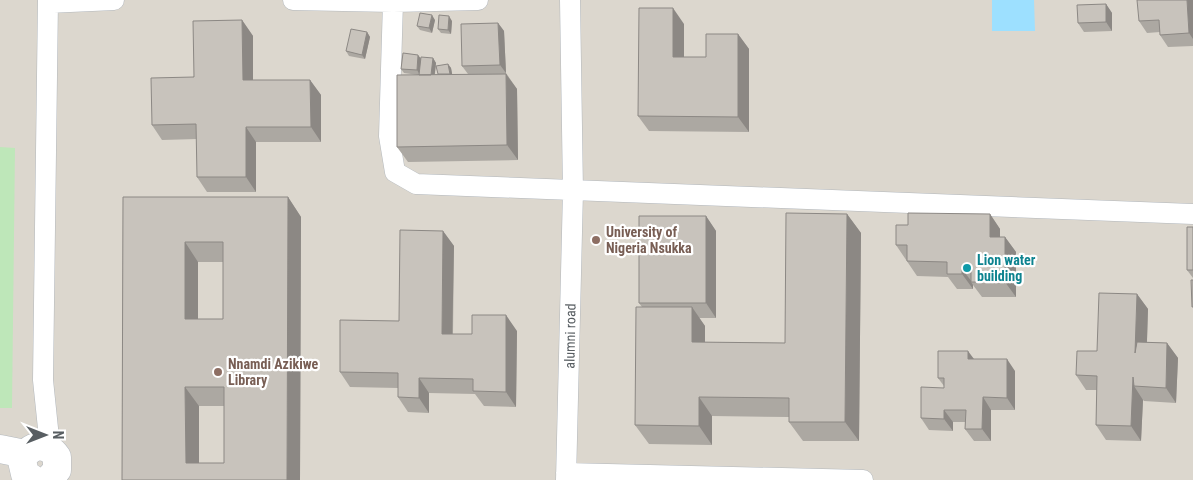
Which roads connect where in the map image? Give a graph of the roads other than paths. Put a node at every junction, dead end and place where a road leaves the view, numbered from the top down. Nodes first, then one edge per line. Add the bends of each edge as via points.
1 (114, 0) edge
2 (293, 0) edge
3 (478, 0) edge
4 (570, 0) edge
5 (48, 1) edge
6 (393, 2) junction
7 (573, 191) junction
8 (1193, 214) edge
9 (32, 468) edge
10 (566, 477) edge
11 (863, 480) edge

1 - 5 street
2 - 6 street
3 - 6 street
4 - 7 street, alumni road
5 - 9 street via 43,380 49,438
6 - 7 street via 389,136 395,172 416,184
7 - 8 street
7 - 10 street, alumni road
10 - 11 street

